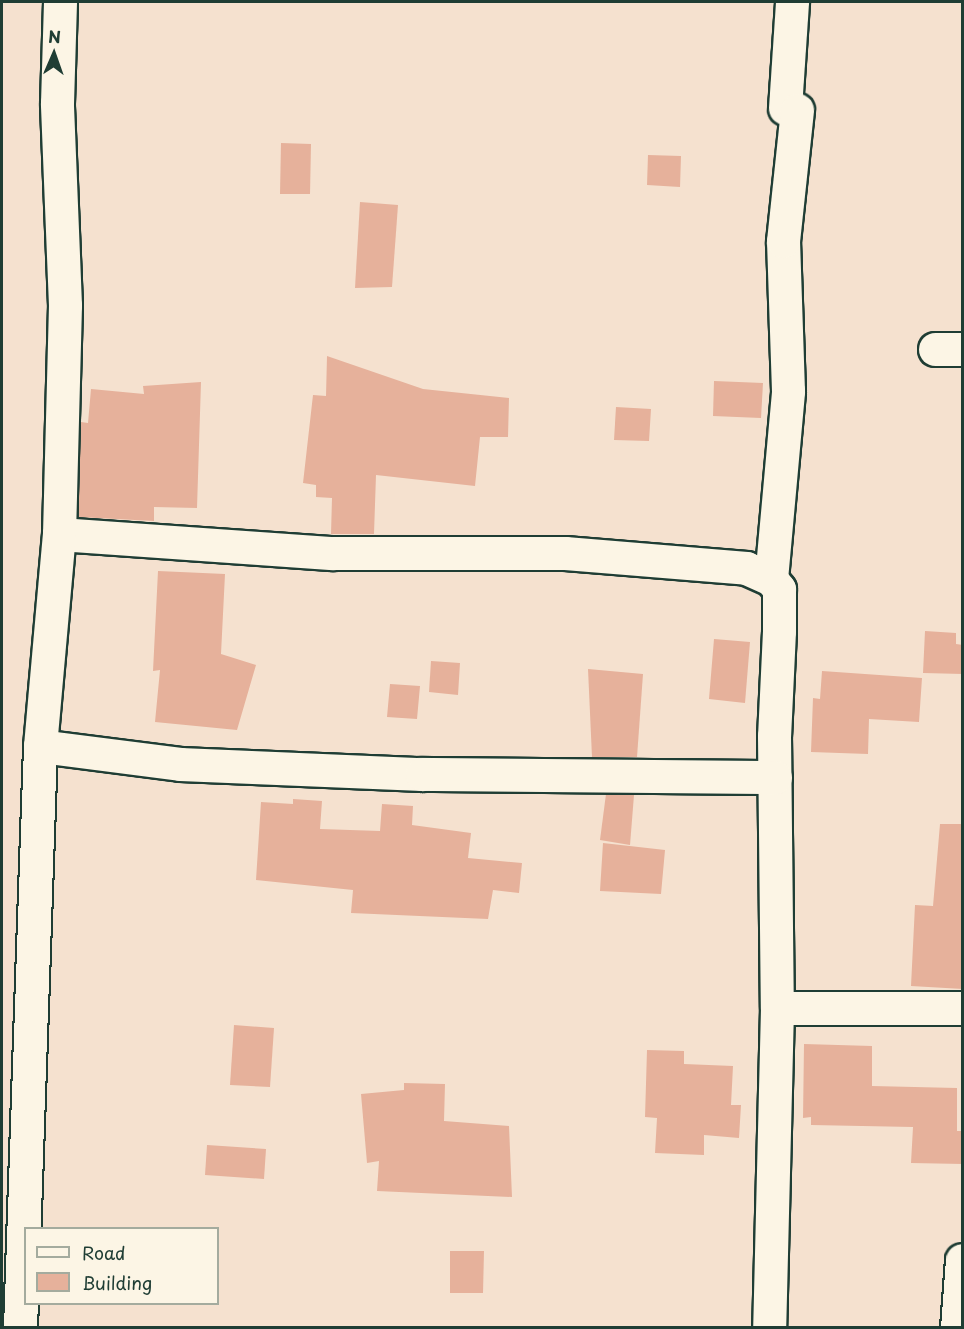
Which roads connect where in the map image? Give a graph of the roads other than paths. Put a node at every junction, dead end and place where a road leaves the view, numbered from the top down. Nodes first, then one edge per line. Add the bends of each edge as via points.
1 (60, 2) edge
2 (792, 2) edge
3 (59, 534) junction
4 (771, 579) junction
5 (40, 746) junction
6 (775, 777) junction
7 (777, 1008) junction
8 (963, 1008) edge
9 (24, 1227) edge
10 (24, 1229) edge
11 (963, 1260) edge
12 (22, 1289) junction
13 (2, 1319) edge
14 (20, 1328) edge
15 (770, 1328) edge
16 (957, 1328) edge

1 - 3 street via 57,103 65,305
2 - 4 street via 791,109 783,242 788,391
3 - 4 street via 333,553 565,553 746,568
3 - 5 street
4 - 6 street via 779,589
5 - 6 street via 238,766 422,774
5 - 9 street
6 - 7 street
7 - 8 street
7 - 15 street
10 - 12 street
11 - 16 street
12 - 13 street
12 - 14 street

